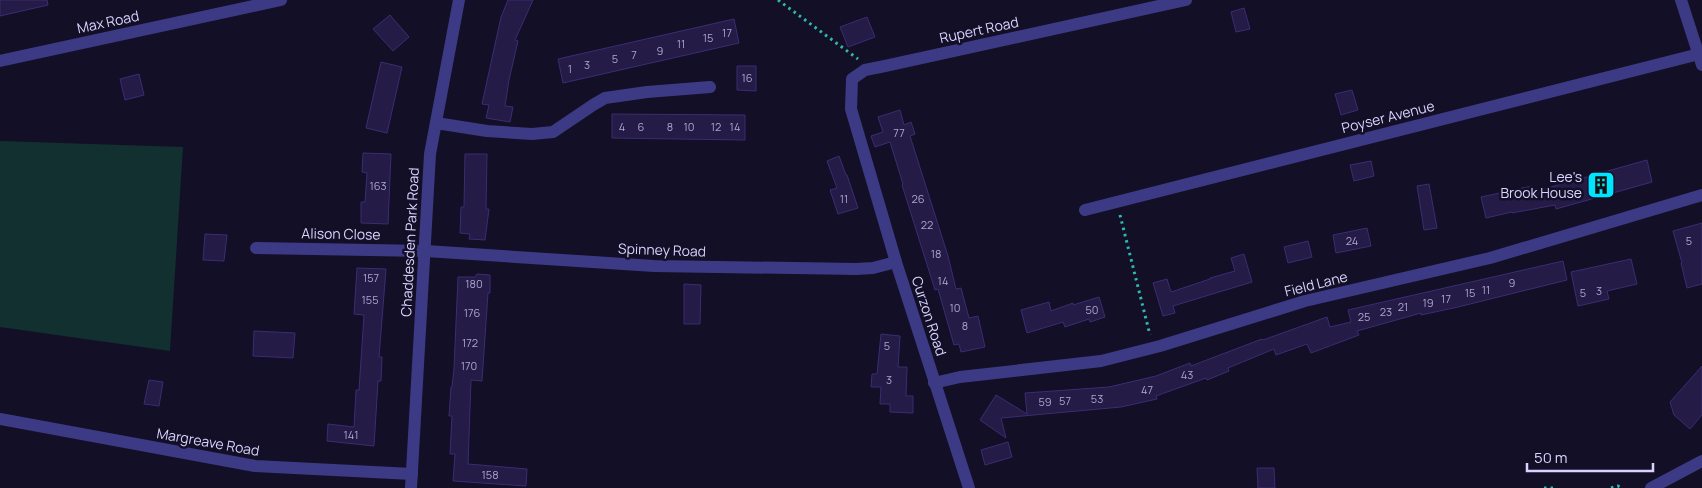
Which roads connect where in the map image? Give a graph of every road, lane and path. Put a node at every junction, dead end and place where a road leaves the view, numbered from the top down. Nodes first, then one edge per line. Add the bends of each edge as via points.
1 (281, 0) edge
2 (459, 0) edge
3 (778, 0) edge
4 (1186, 0) edge
5 (1681, 0) edge
6 (1701, 59) edge
7 (0, 61) edge
8 (865, 70) junction
9 (710, 87) dead end
10 (436, 123) junction
11 (1702, 196) edge
12 (1117, 202) junction
13 (1084, 210) dead end
14 (256, 248) dead end
15 (426, 251) junction
16 (896, 262) junction
17 (1153, 348) junction
18 (934, 383) junction
19 (0, 419) edge
20 (1702, 461) edge
21 (412, 474) junction
22 (411, 488) edge
23 (969, 488) edge
24 (1544, 488) edge
25 (1553, 488) edge
26 (1611, 488) edge
27 (1621, 488) edge
28 (1651, 488) edge

1 - 7 street, Max Road
2 - 10 street, Chaddesden Park Road
3 - 8 path via 858,59
4 - 8 street, Rupert Road
5 - 6 street
6 - 12 street, Poyser Avenue
8 - 16 street, Curzon Road via 852,79 851,109
9 - 10 street via 605,98 553,132 487,131
10 - 15 street, Chaddesden Park Road via 430,154
11 - 17 street, Field Lane via 1490,258 1305,301
12 - 13 street, Poyser Avenue
12 - 17 path
14 - 15 street, Alison Close
15 - 16 street, Spinney Road via 654,266 856,269
15 - 21 street, Chaddesden Park Road
16 - 18 street, Curzon Road
17 - 18 street, Field Lane via 1101,361
18 - 23 street, Curzon Road
19 - 21 street, Margreave Road via 255,466
20 - 28 street
21 - 22 street, Chaddesden Park Road
24 - 25 path
26 - 27 path

